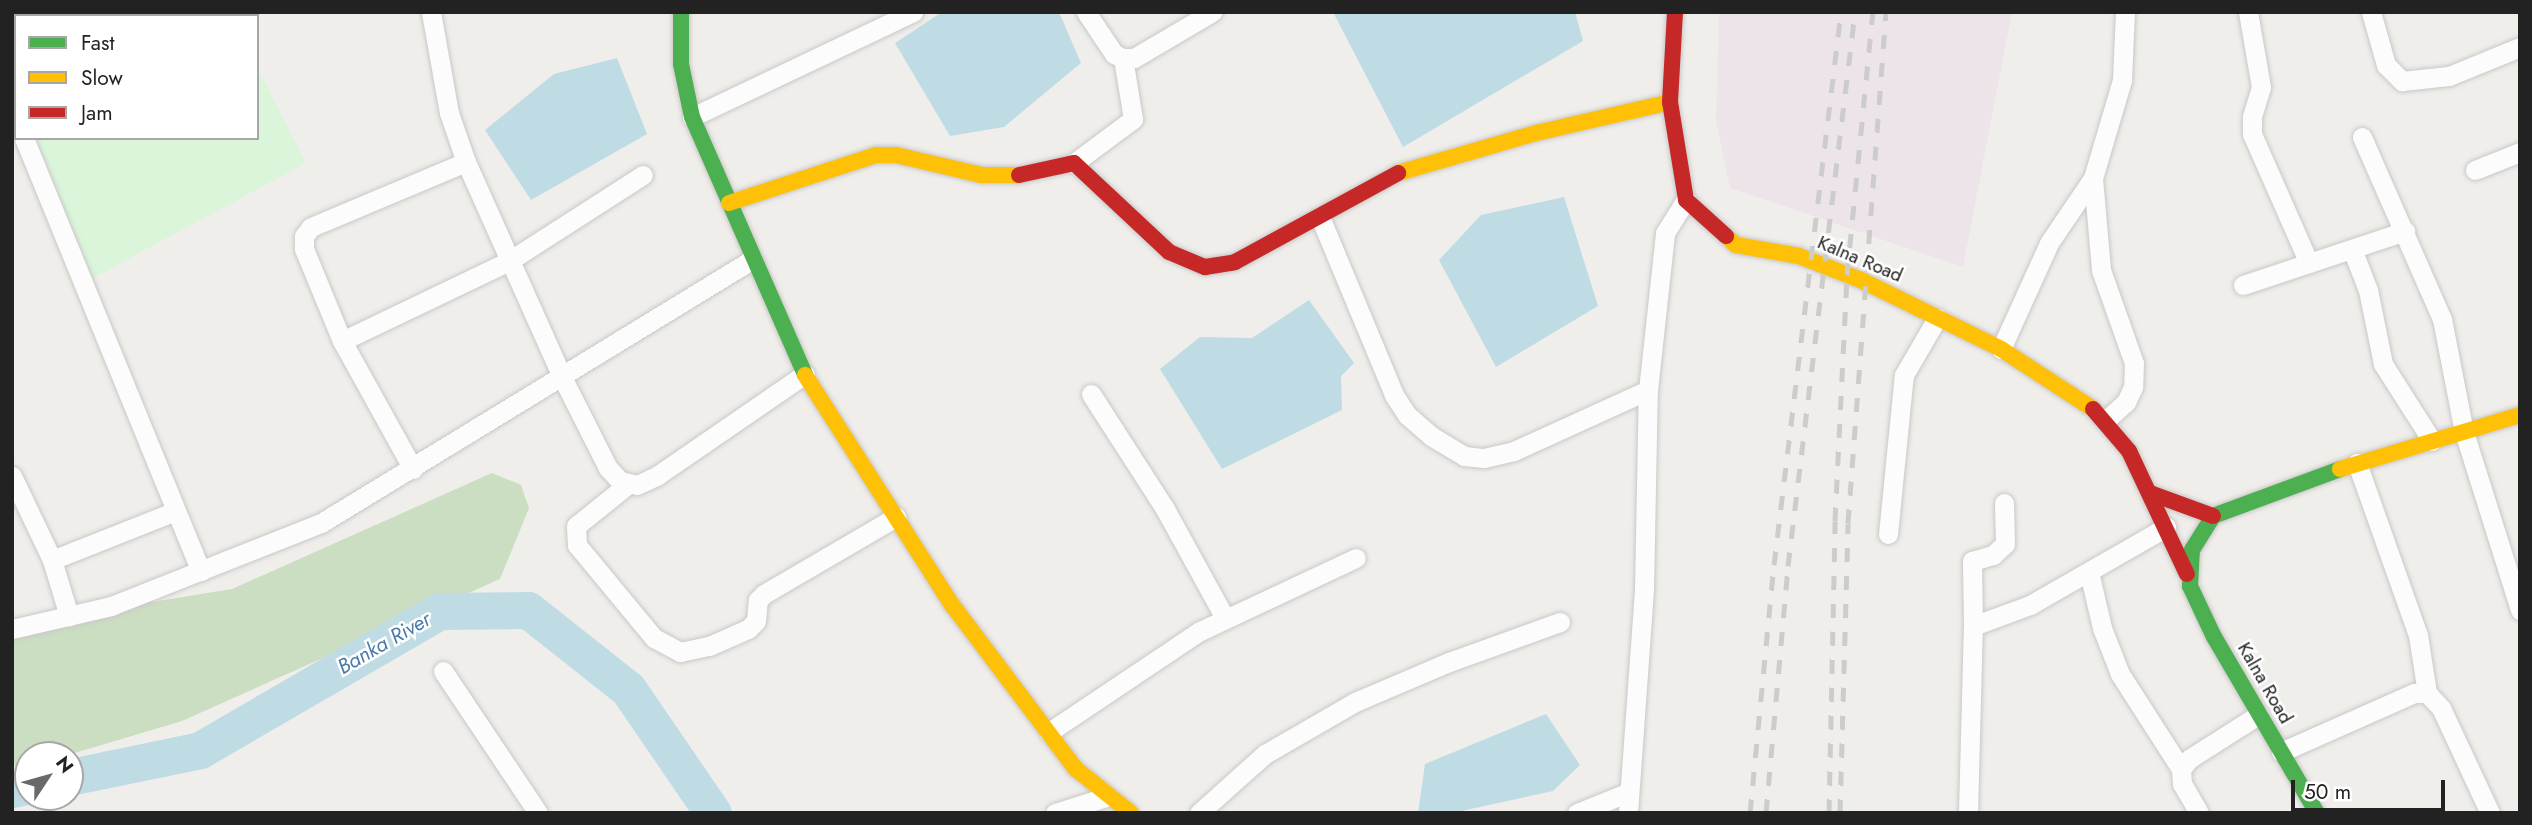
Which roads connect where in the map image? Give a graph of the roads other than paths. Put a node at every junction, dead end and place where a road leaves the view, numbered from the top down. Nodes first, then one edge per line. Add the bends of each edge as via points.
1 (431, 12) edge
2 (681, 12) edge
3 (913, 12) edge
4 (1086, 12) edge
5 (1212, 12) edge
6 (1675, 12) edge
7 (2124, 12) edge
8 (2248, 12) edge
9 (2371, 12) edge
10 (2520, 47) edge
11 (1123, 58) junction
12 (1670, 102) junction
13 (692, 117) junction
14 (2362, 136) dead end
15 (25, 140) edge
16 (2520, 152) edge
17 (467, 162) junction
18 (1074, 163) junction
19 (2475, 170) dead end
20 (643, 175) dead end
21 (2093, 178) junction
22 (1686, 200) junction
23 (729, 203) junction
24 (1320, 217) junction
25 (2405, 231) junction
26 (2352, 249) junction
27 (752, 260) junction
28 (509, 261) junction
29 (2309, 263) junction
30 (2243, 285) dead end
31 (1937, 318) junction
32 (342, 341) junction
33 (2001, 349) junction
34 (806, 374) junction
35 (562, 377) junction
36 (1648, 390) junction
37 (1091, 394) dead end
38 (2520, 415) edge
39 (2106, 420) junction
40 (2464, 432) junction
41 (2432, 441) junction
42 (2357, 463) junction
43 (414, 469) junction
44 (12, 476) edge
45 (627, 485) junction
46 (2150, 493) junction
47 (2004, 503) dead end
48 (176, 511) junction
49 (2213, 516) junction
50 (896, 517) junction
51 (2166, 527) junction
52 (1888, 534) dead end
53 (1356, 558) dead end
54 (52, 561) junction
55 (201, 571) junction
56 (2089, 572) junction
57 (2187, 574) junction
58 (2520, 610) edge
59 (69, 616) junction
60 (1225, 618) junction
61 (1560, 622) dead end
62 (1973, 626) junction
63 (12, 629) edge
64 (443, 671) dead end
65 (2427, 693) junction
66 (2258, 715) junction
67 (1049, 732) junction
68 (2281, 752) junction
69 (2182, 769) junction
70 (1629, 792) junction
71 (1106, 797) junction
72 (538, 813) edge
73 (1055, 813) edge
74 (1131, 813) edge
75 (1199, 813) edge
76 (1577, 813) edge
77 (1629, 813) edge
78 (1968, 813) edge
79 (2199, 813) edge
80 (2317, 813) edge
81 (2490, 813) edge

1 - 17 street via 449,113
2 - 13 street via 681,64
3 - 13 street
4 - 11 street via 1114,54
5 - 11 street via 1134,58
6 - 12 street
7 - 21 street via 2122,80
8 - 29 street via 2261,87 2252,134
9 - 10 street via 2386,65 2402,82 2449,76
11 - 18 street via 1133,119
12 - 22 street
12 - 24 street via 1404,170
13 - 23 street
14 - 25 street
15 - 48 street
16 - 19 street
17 - 28 street
17 - 32 street via 311,228 304,236 304,249
18 - 23 street via 1012,176 981,175 896,155 876,155
18 - 24 street via 1169,252 1205,267 1235,262
20 - 28 street
21 - 33 street via 2049,243
21 - 39 street via 2101,270 2134,363 2133,387 2126,402
22 - 31 street, Kalna Road via 1735,245 1799,256
22 - 36 street via 1665,233
23 - 27 street
24 - 36 street via 1394,395 1407,415 1431,436 1464,456 1484,458 1514,451
25 - 26 street
25 - 40 street via 2442,319
26 - 29 street
26 - 41 street via 2368,290 2383,364
27 - 34 street
27 - 35 street
28 - 32 street
28 - 35 street
29 - 30 street
31 - 33 street, Kalna Road
31 - 52 street via 1904,375
32 - 43 street
33 - 39 street, Kalna Road via 2075,393
34 - 45 street via 695,453 658,475
34 - 50 street
35 - 43 street
35 - 45 street via 608,468
36 - 70 street via 1644,590
37 - 60 street via 1165,509
38 - 40 street
39 - 46 street, Kalna Road
40 - 41 street
40 - 58 street
41 - 42 street
42 - 49 street
42 - 65 street via 2418,635
43 - 55 street via 321,523
44 - 54 street
45 - 50 street via 576,526 577,545 654,638 680,652 709,646 748,629 756,621 758,600 764,594
46 - 49 street
46 - 51 street, Kalna Road
47 - 62 street via 2005,544 1993,555 1972,561
48 - 54 street
48 - 55 street
49 - 57 street via 2192,550
50 - 67 street via 953,606
51 - 56 street
51 - 57 street, Kalna Road
53 - 60 street
54 - 59 street
55 - 59 street via 111,606
56 - 62 street via 2030,605
56 - 69 street via 2102,628 2120,674
57 - 66 street, Kalna Road via 2214,637
59 - 63 street
60 - 67 street
61 - 75 street via 1355,702 1265,754
62 - 78 street
64 - 72 street
65 - 68 street via 2414,693
65 - 81 street via 2441,708
66 - 68 street, Kalna Road
66 - 69 street via 2189,759
67 - 71 street via 1076,769
68 - 80 street, Kalna Road
69 - 79 street via 2182,784
70 - 76 street
70 - 77 street
71 - 73 street
71 - 74 street

